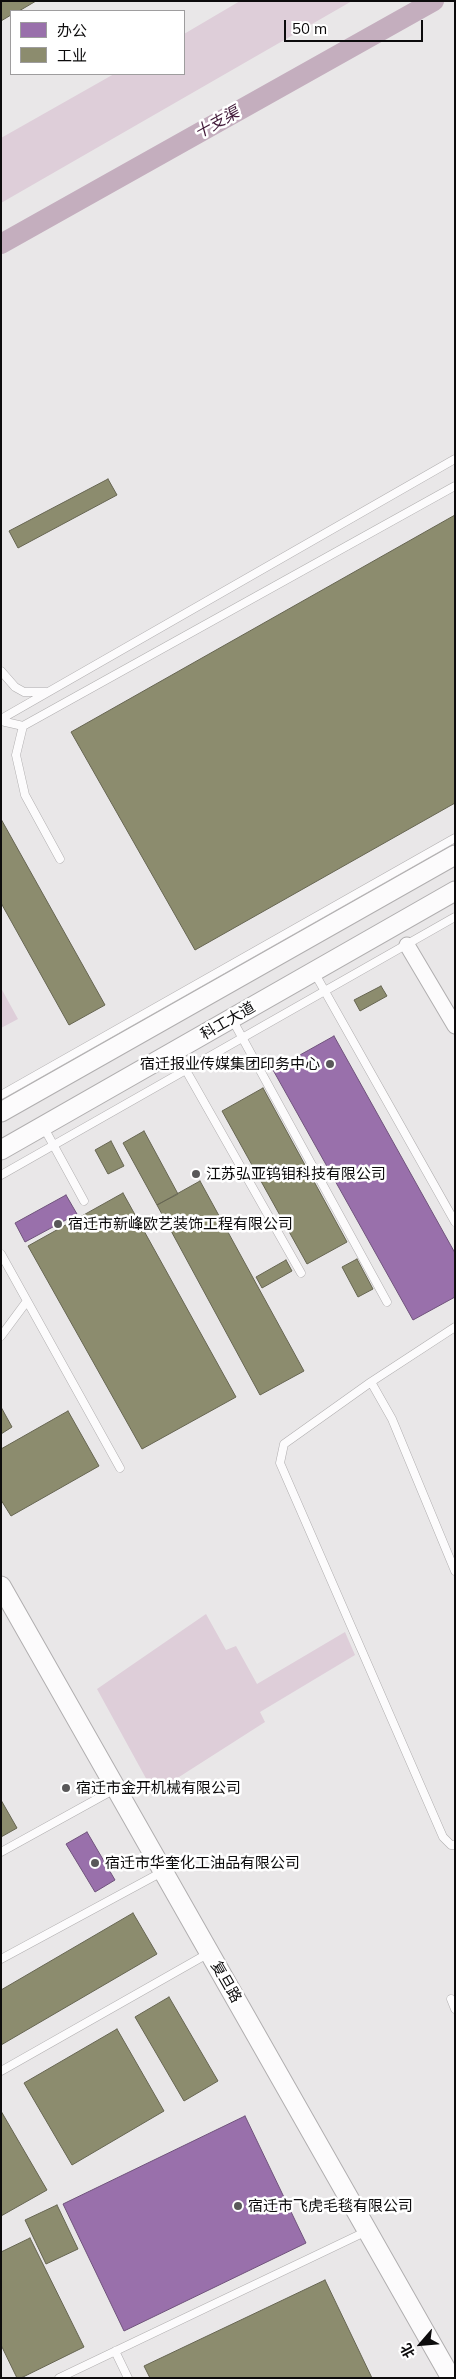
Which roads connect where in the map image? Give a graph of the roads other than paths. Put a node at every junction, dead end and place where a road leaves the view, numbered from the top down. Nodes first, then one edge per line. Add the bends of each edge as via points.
1 (455, 459) edge
2 (455, 486) edge
3 (1, 671) edge
4 (48, 692) junction
5 (56, 707) junction
6 (1, 720) edge
7 (23, 726) junction
8 (455, 838) edge
9 (455, 855) edge
10 (60, 859) dead end
11 (454, 893) edge
12 (455, 917) edge
13 (407, 945) junction
14 (314, 972) junction
15 (325, 992) junction
16 (232, 1018) junction
17 (455, 1026) edge
18 (243, 1038) junction
19 (175, 1050) junction
20 (186, 1070) junction
21 (1, 1095) edge
22 (1, 1112) edge
23 (43, 1126) junction
24 (54, 1146) junction
25 (1, 1150) edge
26 (1, 1175) edge
27 (84, 1201) dead end
28 (455, 1222) edge
29 (1, 1254) edge
30 (301, 1273) dead end
31 (27, 1301) junction
32 (387, 1302) dead end
33 (455, 1327) edge
34 (1, 1336) edge
35 (371, 1382) junction
36 (120, 1468) dead end
37 (455, 1571) edge
38 (1, 1586) edge
39 (116, 1788) junction
40 (455, 1845) edge
41 (1, 1852) edge
42 (163, 1872) junction
43 (209, 1953) junction
44 (1, 1960) edge
45 (450, 1999) dead end
46 (455, 2009) edge
47 (1, 2071) edge
48 (367, 2231) junction
49 (115, 2351) junction
50 (58, 2378) edge
51 (128, 2378) edge
52 (451, 2378) edge

1 - 4 lane
2 - 5 lane
3 - 4 lane via 24,692
4 - 5 lane
4 - 6 lane
5 - 7 lane
6 - 7 lane
7 - 10 lane via 16,755 25,795
8 - 21 lane
9 - 22 street
11 - 14 street, 科工大道
12 - 13 lane
13 - 15 lane
13 - 17 street
14 - 15 lane
14 - 16 street, 科工大道
15 - 18 lane
15 - 28 lane
16 - 18 lane
16 - 19 street, 科工大道
18 - 20 lane
18 - 32 lane
19 - 20 lane
19 - 23 street, 科工大道
20 - 24 lane
20 - 30 lane
23 - 24 lane
23 - 25 street, 科工大道
24 - 26 lane
24 - 27 lane
29 - 31 lane
31 - 34 lane
31 - 36 lane
33 - 35 lane
35 - 37 lane via 392,1419
35 - 40 lane via 284,1444 280,1463 443,1838
38 - 39 street, 复旦路
39 - 41 lane
39 - 42 street, 复旦路
42 - 43 street, 复旦路
42 - 44 lane
43 - 47 lane
43 - 48 street, 复旦路
45 - 46 lane
48 - 49 lane
48 - 52 street, 复旦路
49 - 50 lane
49 - 51 lane

